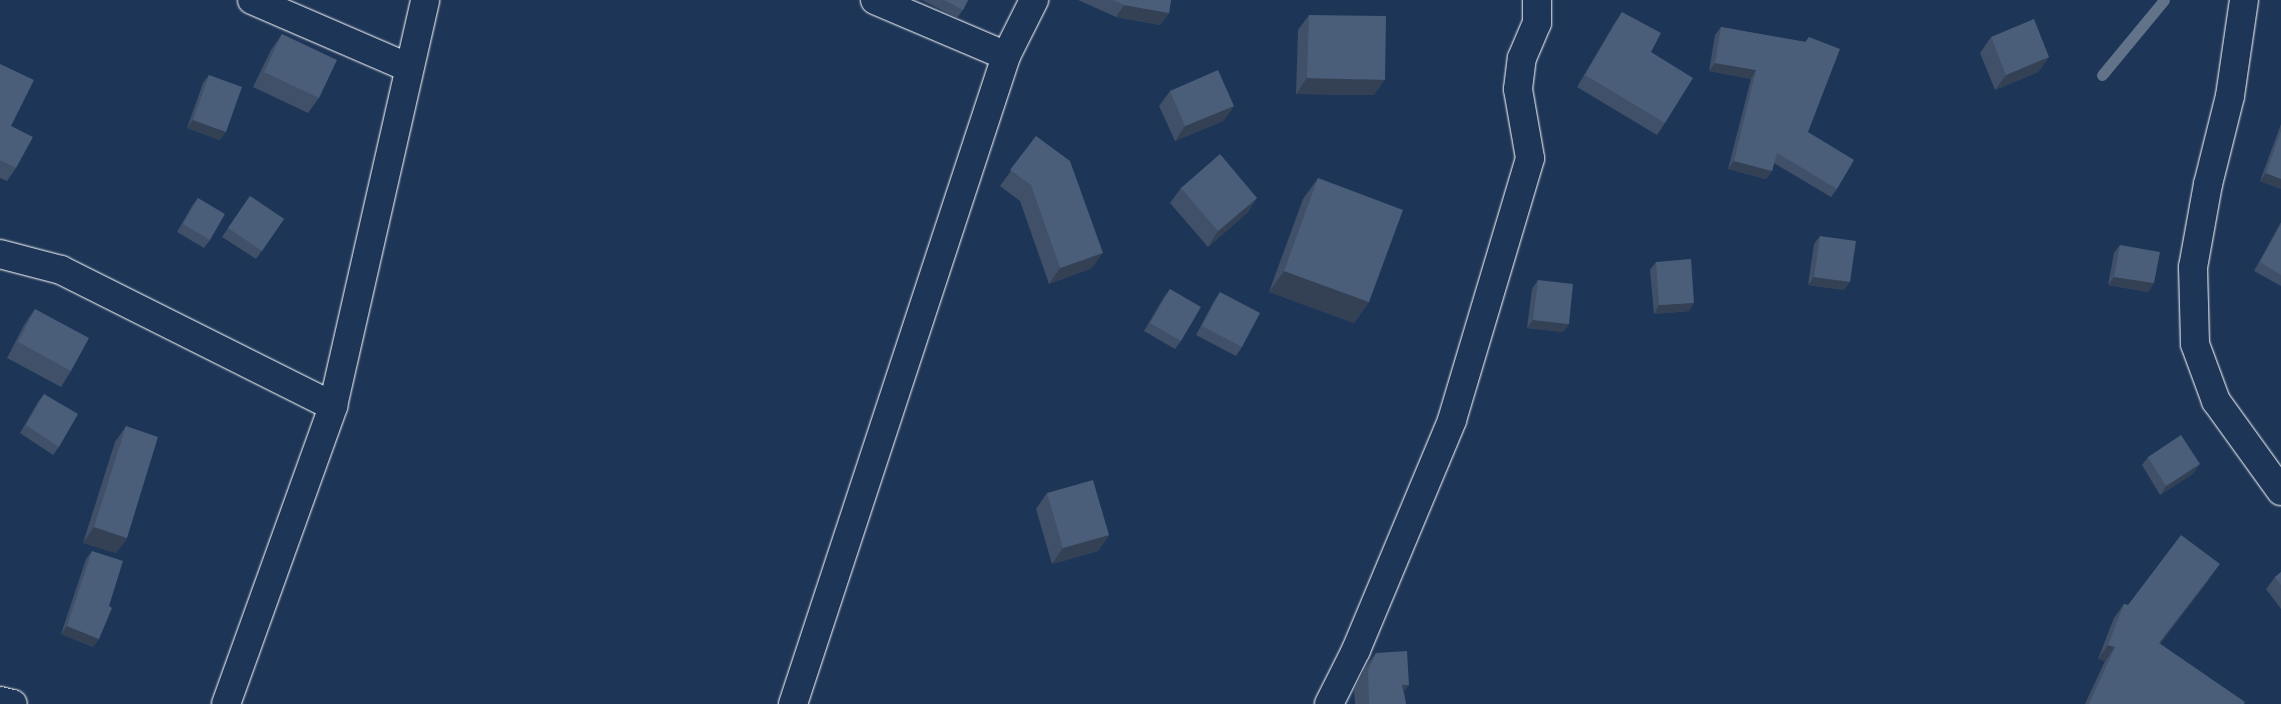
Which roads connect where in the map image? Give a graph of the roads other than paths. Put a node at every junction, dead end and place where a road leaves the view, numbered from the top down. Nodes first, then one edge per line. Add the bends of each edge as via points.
1 (252, 0) edge
2 (425, 0) edge
3 (875, 0) edge
4 (1034, 0) edge
5 (1537, 0) edge
6 (2244, 0) edge
7 (1006, 56) junction
8 (410, 68) junction
9 (0, 254) edge
10 (333, 406) junction
11 (2281, 491) edge
12 (0, 700) edge
13 (12, 704) edge
14 (226, 704) edge
15 (793, 704) edge
16 (1329, 704) edge

1 - 8 street
2 - 8 street
3 - 7 street
4 - 7 street
5 - 16 street via 1537,23 1522,58 1518,89 1530,158 1452,420 1356,650
6 - 11 street via 2230,96 2208,184 2193,267 2195,344 2216,401
7 - 15 street
8 - 10 street
9 - 10 street via 61,270
10 - 14 street
12 - 13 street

